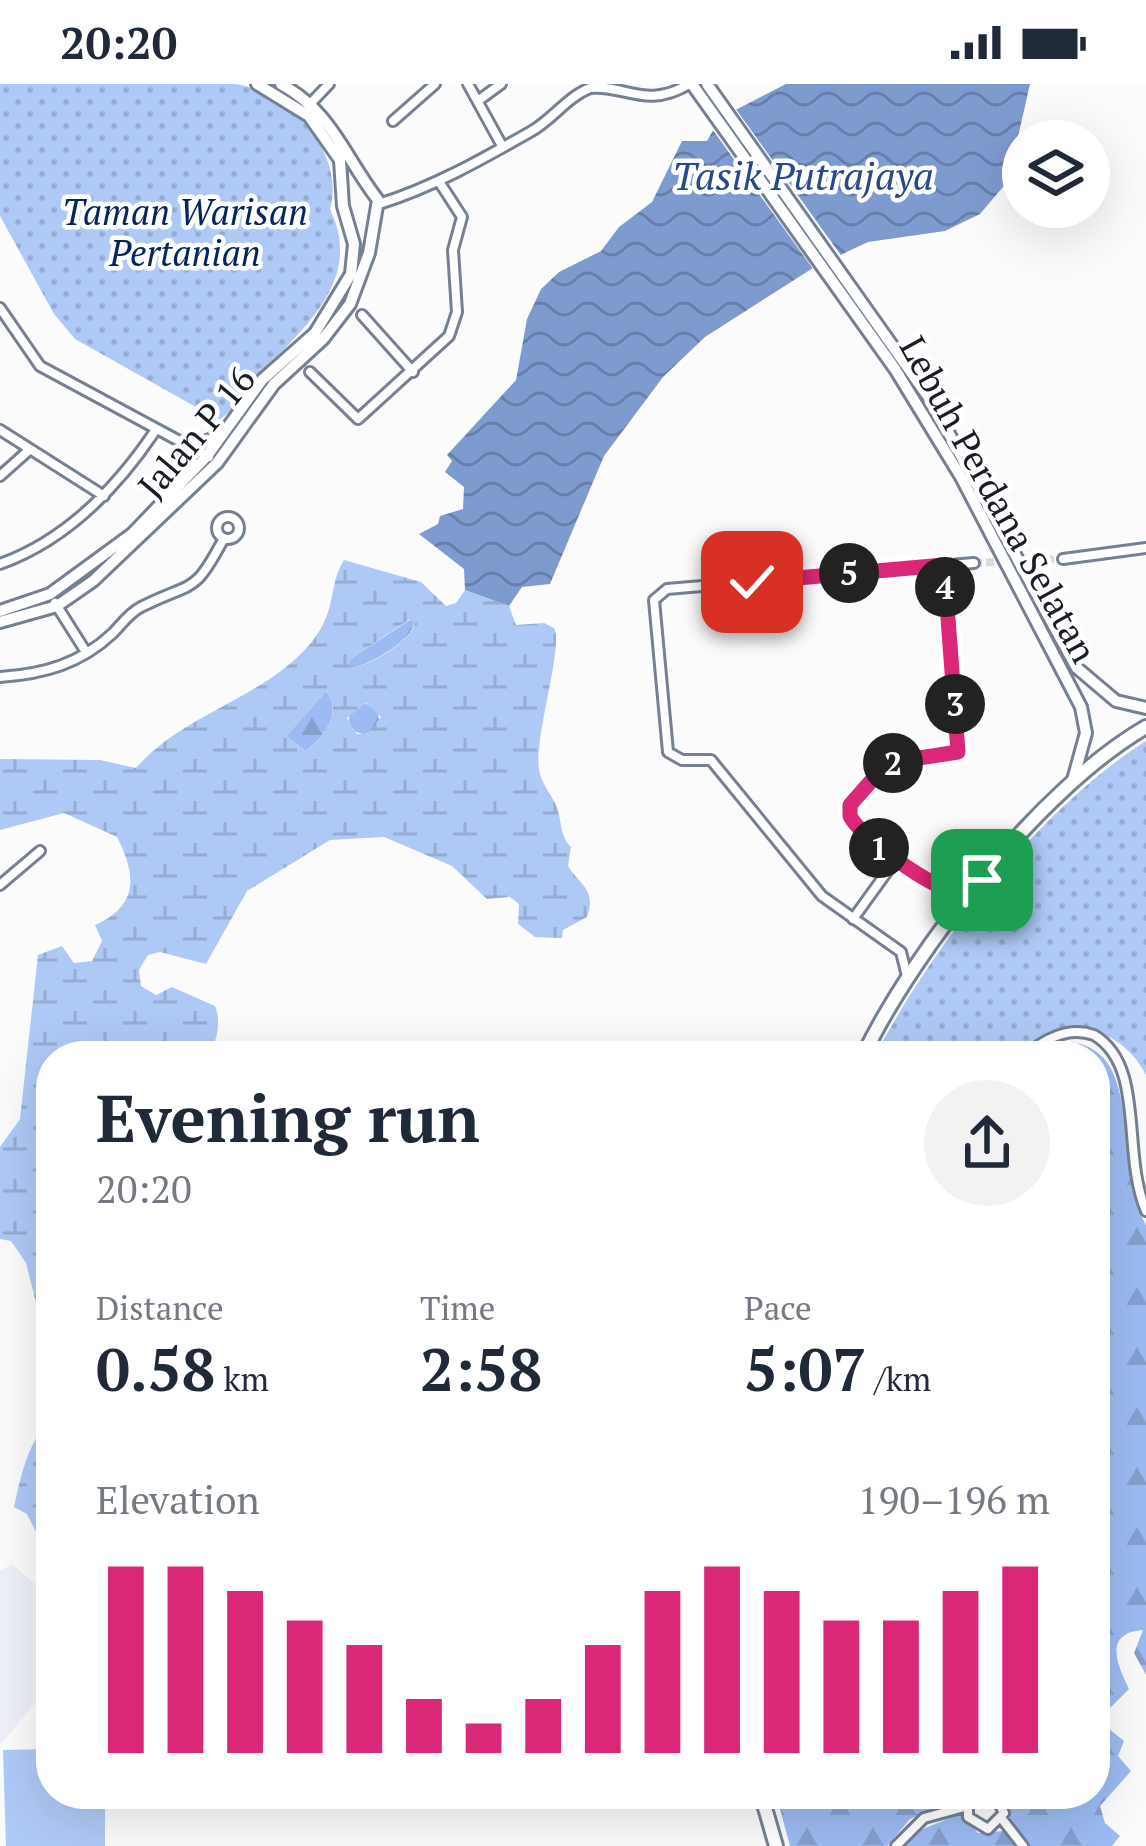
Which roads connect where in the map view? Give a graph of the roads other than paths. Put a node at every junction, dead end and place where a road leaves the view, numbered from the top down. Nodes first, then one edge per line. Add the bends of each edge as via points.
1 (257, 84) edge
2 (281, 84) edge
3 (329, 84) edge
4 (434, 84) edge
5 (467, 84) edge
6 (501, 84) edge
7 (690, 84) edge
8 (707, 84) edge
9 (479, 100) junction
10 (311, 103) junction
11 (393, 121) dead end
12 (501, 144) junction
13 (440, 183) junction
14 (371, 192) junction
15 (347, 196) junction
16 (379, 205) junction
17 (351, 220) junction
18 (372, 220) junction
19 (0, 308) edge
20 (362, 315) dead end
21 (866, 315) junction
22 (413, 371) junction
23 (310, 372) dead end
24 (0, 430) edge
25 (154, 431) junction
26 (225, 432) junction
27 (190, 448) junction
28 (28, 452) junction
29 (212, 459) junction
30 (192, 473) junction
31 (0, 476) edge
32 (104, 496) junction
33 (224, 538) dead end
34 (1146, 548) edge
35 (1063, 559) tunnel mouth
36 (974, 562) tunnel mouth
37 (0, 564) edge
38 (944, 565) junction
39 (53, 600) junction
40 (0, 610) edge
41 (0, 622) edge
42 (86, 652) junction
43 (0, 676) edge
44 (1146, 708) edge
45 (1146, 727) edge
46 (1073, 780) junction
47 (40, 851) dead end
48 (897, 858) junction
49 (982, 880) junction
50 (0, 885) edge
51 (854, 919) junction
52 (907, 978) junction
53 (871, 1041) edge
54 (1049, 1041) edge
55 (1107, 1041) edge
56 (1110, 1042) edge
57 (1132, 1062) dead end
58 (1145, 1137) edge
59 (1146, 1211) edge
60 (765, 1809) edge
61 (957, 1809) edge
62 (969, 1809) edge
63 (1004, 1809) edge
64 (1002, 1819) junction
65 (776, 1846) edge
66 (896, 1846) edge
67 (1024, 1846) edge

1 - 15 street, Jalan P 16 via 327,134
2 - 10 street
3 - 10 street
4 - 11 street
5 - 9 street
6 - 9 street
7 - 12 street via 652,97 590,88 529,134
7 - 21 street, Lebuh Perdana Selatan
8 - 21 street, Lebuh Perdana Selatan
9 - 12 street
10 - 14 street via 337,130
12 - 13 street
13 - 16 street
13 - 22 street via 462,217 453,250 457,312 442,345
14 - 15 street
14 - 16 street
15 - 17 street, Jalan P 16
16 - 18 street, Jalan P 16
17 - 18 street
17 - 26 street, Jalan P 16 via 351,274 315,332 262,380
18 - 29 street, Jalan P 16 via 350,304
19 - 25 street via 40,366
20 - 22 street
21 - 44 street, Lebuh Perdana Selatan via 946,428 1077,668 1117,701
21 - 46 street, Lebuh Perdana Selatan via 1081,706 1086,733
22 - 23 street via 358,419
24 - 28 street
25 - 27 street
25 - 32 street
26 - 27 street
26 - 29 street, Jalan P 16
27 - 29 street
27 - 30 street
28 - 31 street
28 - 32 street
29 - 30 street, Jalan P 16
29 - 39 street, Jalan P 16 via 135,546
30 - 39 street, Jalan P 16
32 - 37 street via 56,536
33 - 42 street via 198,584 141,607
34 - 35 street
36 - 38 street
38 - 48 street via 958,752 887,763 850,805 856,827
38 - 51 street via 667,590 654,600 668,752 711,760 822,896
39 - 40 street, Jalan P 16
39 - 41 street, Jalan P 16
39 - 42 street
42 - 43 street via 55,670
45 - 46 main road
46 - 49 main road
47 - 50 street
48 - 49 street via 948,890
48 - 51 street
49 - 52 main road
51 - 52 street via 901,952
52 - 53 main road
54 - 55 street via 1086,1032
56 - 57 street
58 - 59 street via 1137,1168
60 - 65 main road
61 - 66 street via 923,1818
62 - 64 street via 982,1828
63 - 64 street
64 - 67 street

